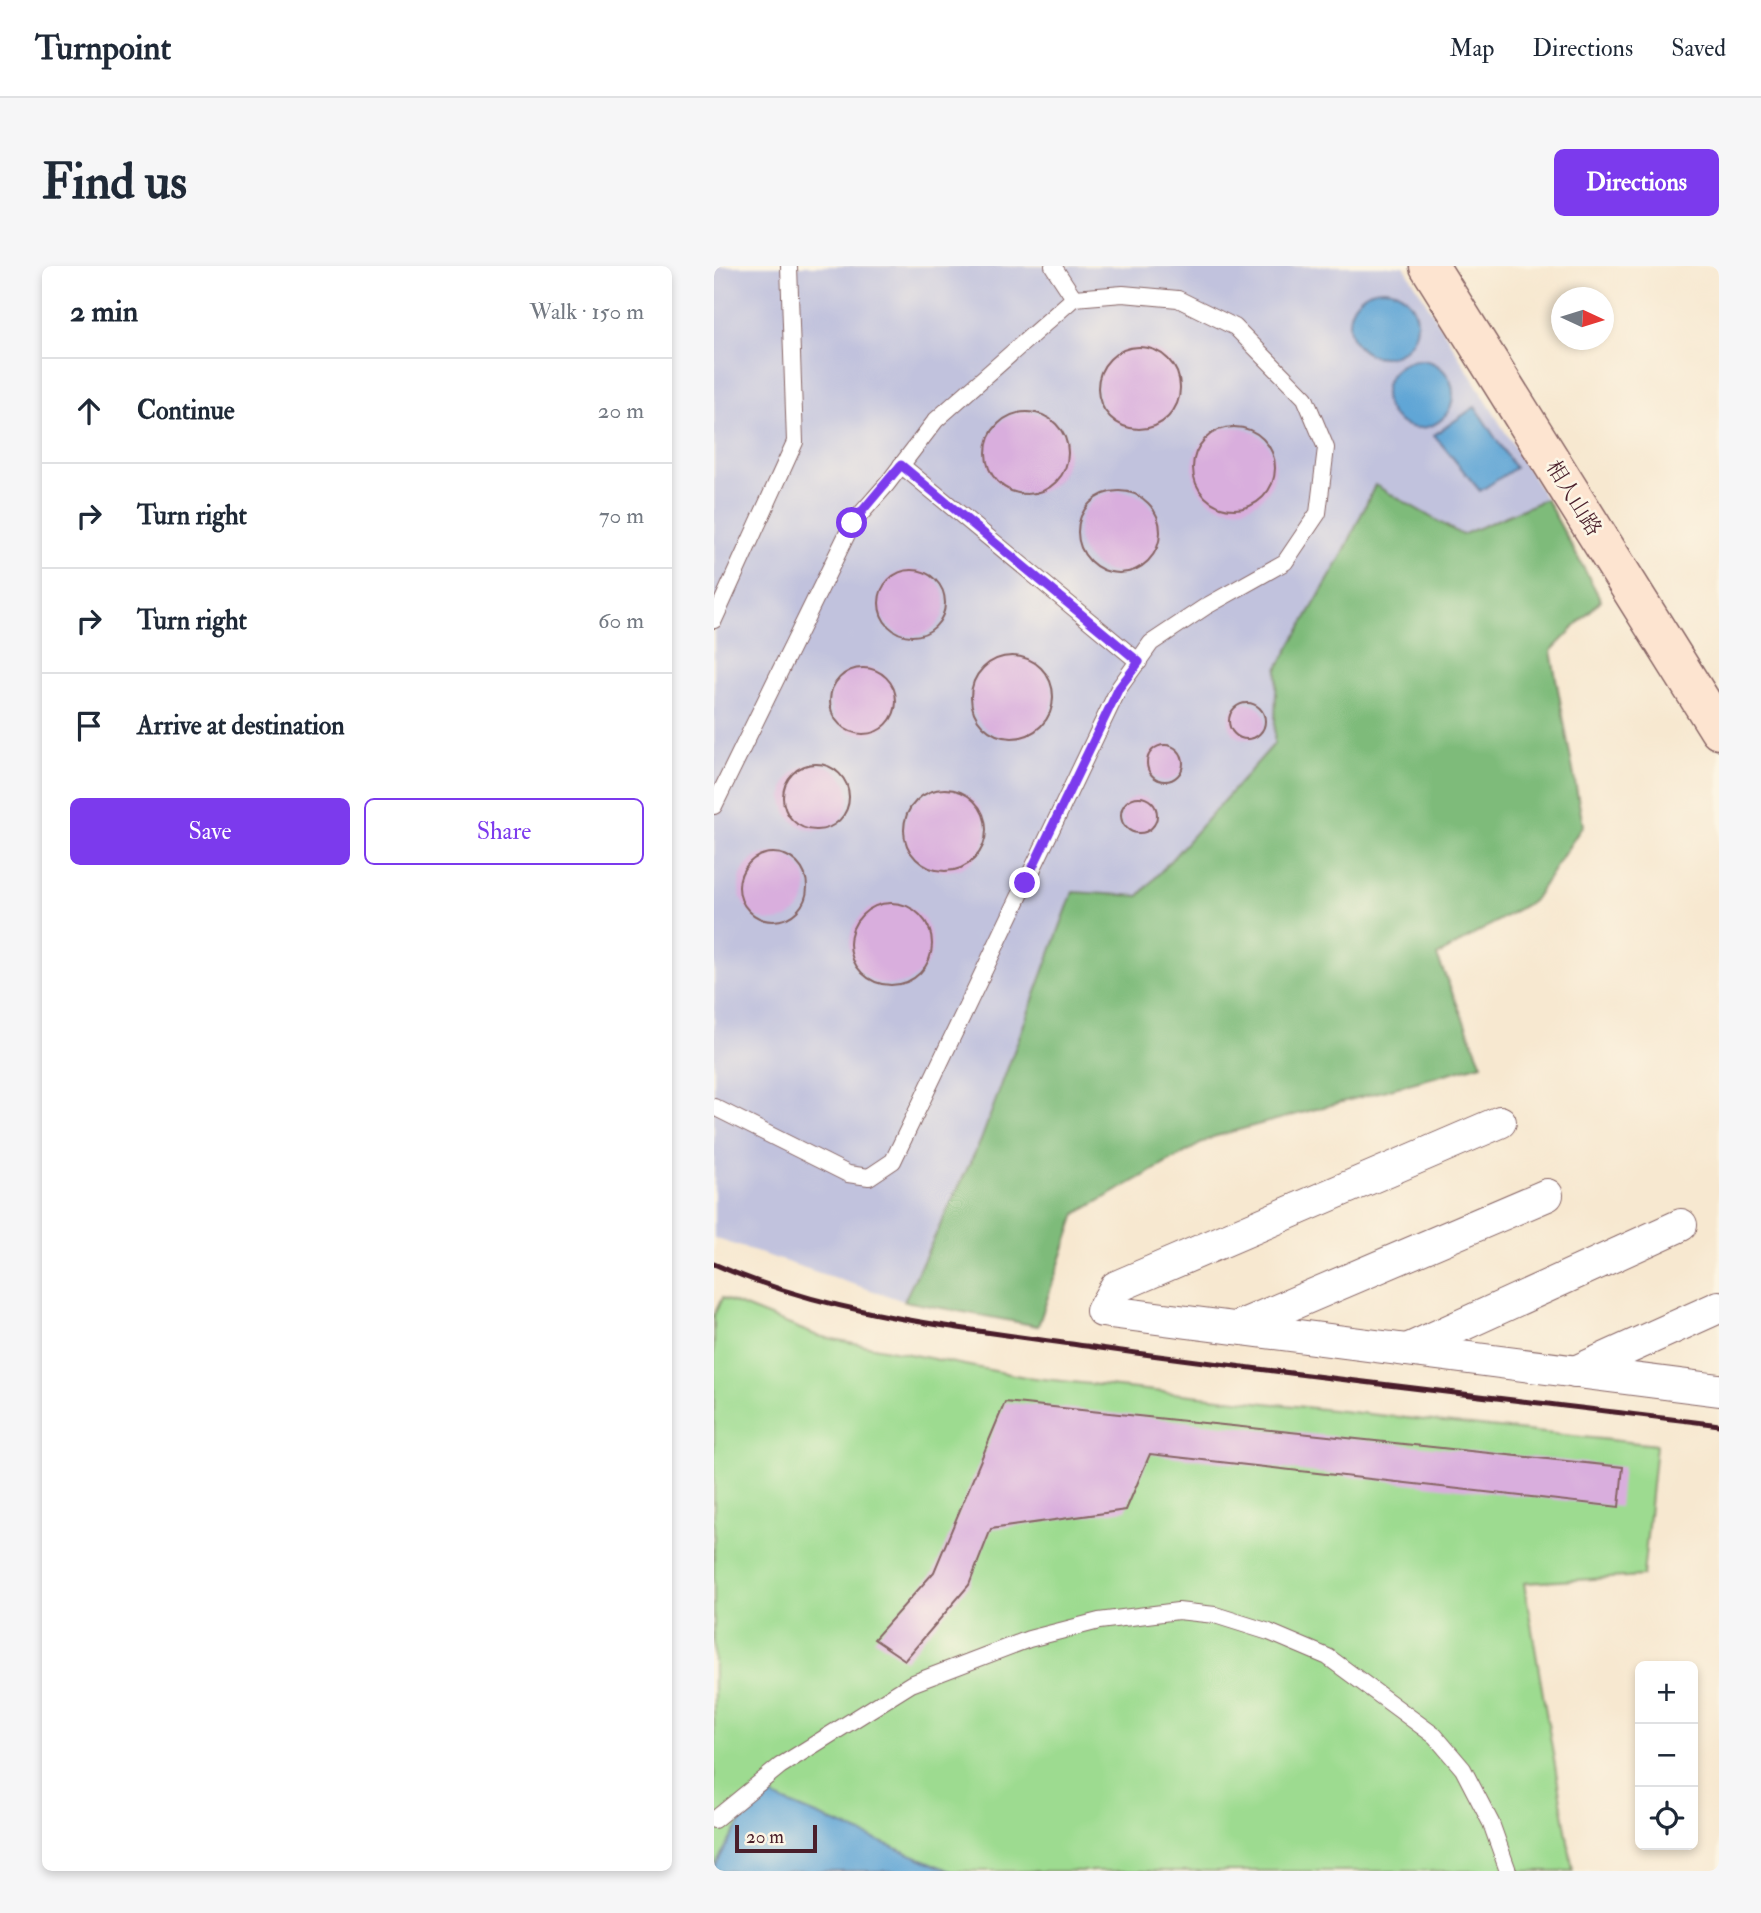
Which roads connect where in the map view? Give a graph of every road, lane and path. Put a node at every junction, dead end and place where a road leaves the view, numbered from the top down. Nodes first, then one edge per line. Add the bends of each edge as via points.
1 (789, 266) edge
2 (1053, 266) edge
3 (1429, 266) edge
4 (1074, 298) junction
5 (901, 465) junction
6 (714, 620) edge
7 (1139, 662) junction
8 (1719, 730) edge
9 (714, 806) edge
10 (714, 1107) edge
11 (1500, 1122) dead end
12 (1547, 1195) dead end
13 (1681, 1225) dead end
14 (1719, 1307) edge
15 (1236, 1328) junction
16 (1407, 1350) junction
17 (1575, 1372) junction
18 (1719, 1390) edge
19 (714, 1820) edge
20 (1508, 1871) edge

1 - 6 lane via 795,442
2 - 4 lane
3 - 8 street, 相人山路
4 - 5 lane via 936,420
4 - 7 lane via 1123,294 1178,299 1235,327 1305,398 1326,448 1318,513 1286,562 1151,643
5 - 7 lane
5 - 9 lane via 852,523
7 - 10 lane via 1119,688 893,1161 869,1177 848,1174
11 - 15 street via 1116,1287 1102,1311
12 - 15 street
13 - 16 street
14 - 17 street
15 - 16 street
16 - 17 street
17 - 18 street
19 - 20 lane via 780,1766 911,1684 1041,1636 1099,1621 1178,1611 1215,1615 1328,1657 1435,1736 1463,1769 1491,1823

